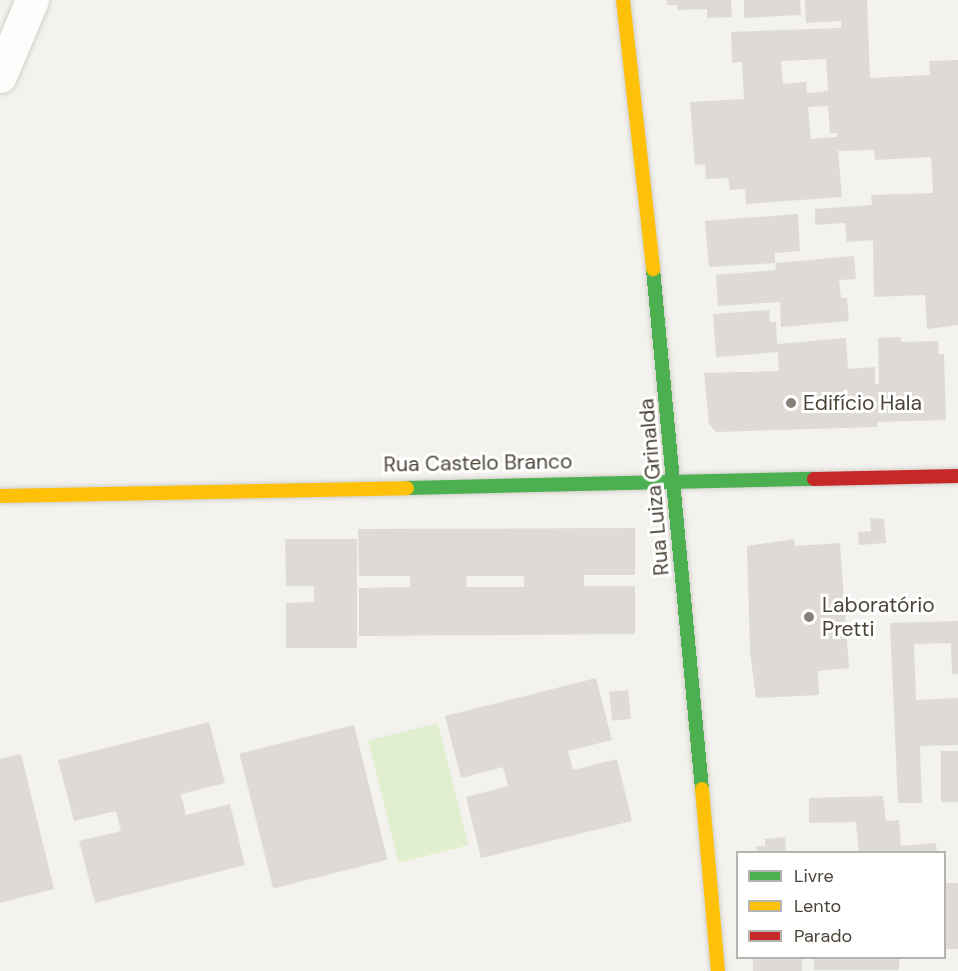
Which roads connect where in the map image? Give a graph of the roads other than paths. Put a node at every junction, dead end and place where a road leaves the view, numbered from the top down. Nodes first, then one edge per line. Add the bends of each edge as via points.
1 (32, 0) edge
2 (623, 0) edge
3 (0, 76) edge
4 (958, 476) edge
5 (675, 479) junction
6 (0, 496) edge
7 (718, 971) edge

1 - 3 street
2 - 5 street, Rua Luiza Grinalda
4 - 5 street, Rua Castelo Branco
5 - 6 street, Rua Castelo Branco
5 - 7 street, Rua Luiza Grinalda

